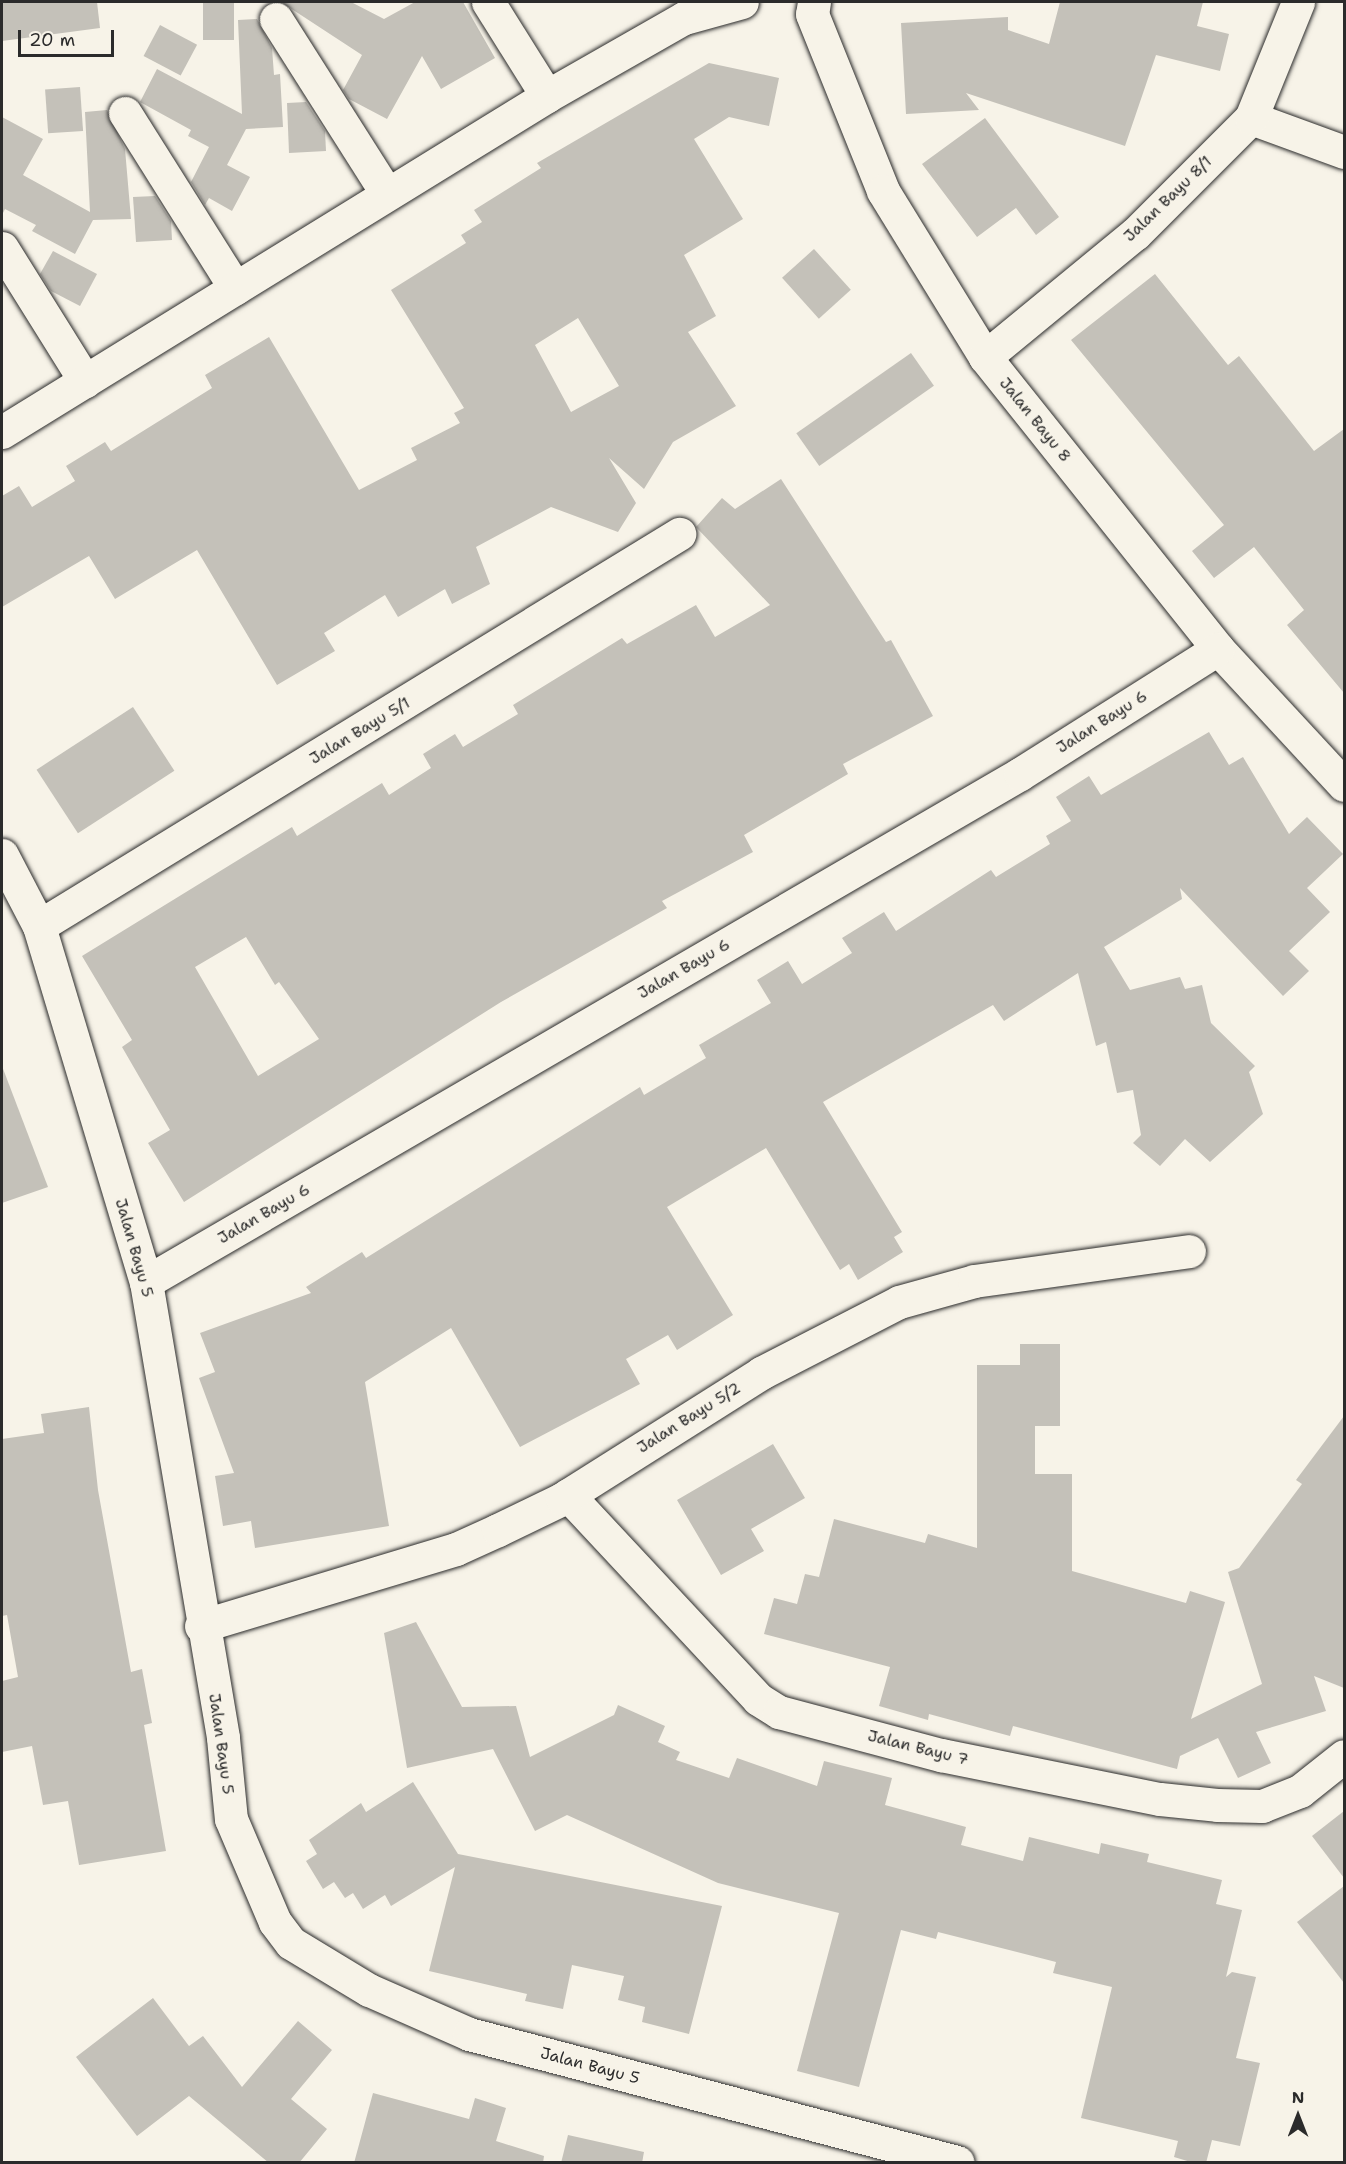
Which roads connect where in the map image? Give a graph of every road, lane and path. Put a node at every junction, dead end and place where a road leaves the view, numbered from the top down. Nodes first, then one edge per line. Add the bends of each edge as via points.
1 (488, 2) edge
2 (1298, 2) edge
3 (723, 3) edge
4 (806, 6) edge
5 (276, 19) dead end
6 (547, 96) junction
7 (125, 113) dead end
8 (1251, 118) junction
9 (1344, 152) edge
10 (387, 194) junction
11 (2, 248) edge
12 (235, 288) junction
13 (985, 357) junction
14 (85, 381) junction
15 (2, 432) edge
16 (679, 534) dead end
17 (1218, 649) junction
18 (1344, 785) edge
19 (2, 855) edge
20 (39, 926) junction
21 (1189, 1251) dead end
22 (146, 1282) junction
23 (568, 1495) junction
24 (201, 1626) junction
25 (1344, 1756) edge
26 (957, 2163) edge

1 - 6 street
2 - 8 street, Jalan Bayu 8/1
3 - 6 street
4 - 13 street, Jalan Bayu 8 via 883,191
5 - 10 street
6 - 10 street
7 - 12 street
8 - 9 street
8 - 13 street, Jalan Bayu 8/1 via 1135,234
10 - 12 street
11 - 14 street
12 - 14 street
13 - 17 street, Jalan Bayu 8
14 - 15 street
16 - 20 street, Jalan Bayu 5/1
17 - 18 street, Jalan Bayu 8
17 - 22 street, Jalan Bayu 6 via 1020,774
19 - 20 street, Jalan Bayu 5
20 - 22 street, Jalan Bayu 5
21 - 23 street, Jalan Bayu 5/2 via 974,1281 899,1302 761,1373
22 - 24 street, Jalan Bayu 5
23 - 24 street, Jalan Bayu 5/2 via 456,1549
23 - 25 street, Jalan Bayu 7 via 758,1699 779,1712 941,1755 1160,1799 1217,1805 1262,1806 1300,1791
24 - 26 street, Jalan Bayu 5 via 223,1738 231,1819 250,1876 291,1943 369,1990 469,2034

